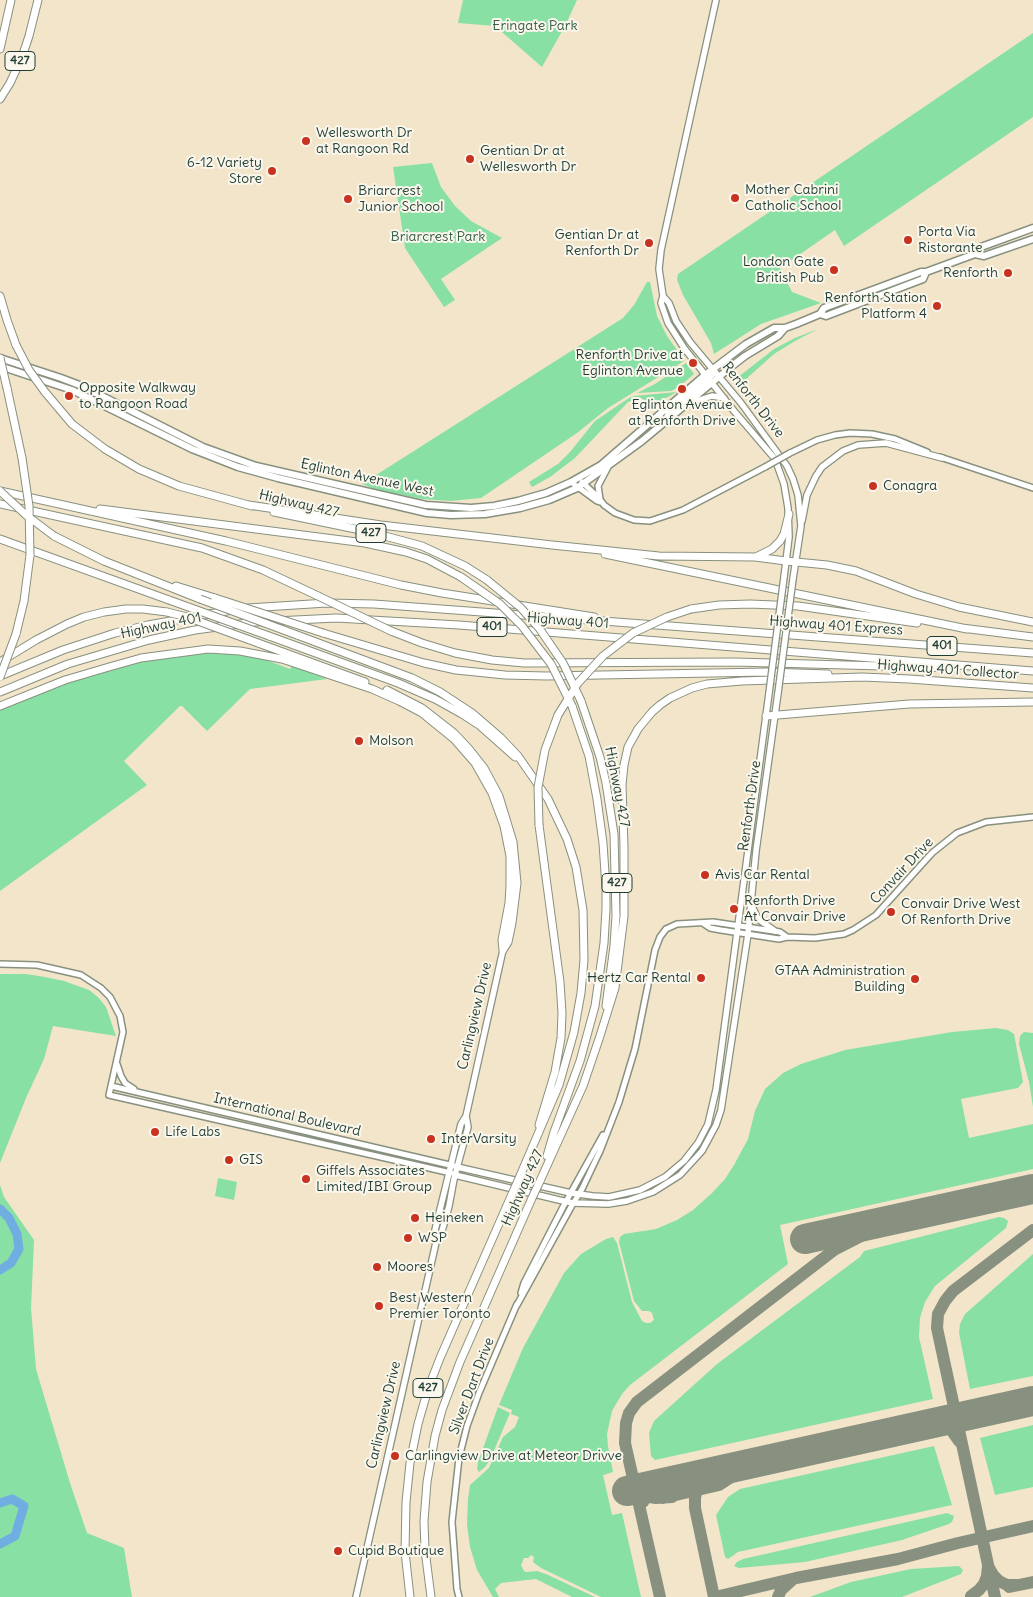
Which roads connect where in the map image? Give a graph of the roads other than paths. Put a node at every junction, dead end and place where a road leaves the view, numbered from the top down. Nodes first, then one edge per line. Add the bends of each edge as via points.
1 (11, 0) edge
2 (38, 0) edge
3 (716, 0) edge
4 (0, 49) edge
5 (0, 99) edge
6 (1033, 228) edge
7 (1033, 239) edge
8 (975, 254) junction
9 (0, 296) edge
10 (663, 296) junction
11 (785, 328) junction
12 (0, 358) edge
13 (0, 366) edge
14 (716, 372) junction
15 (708, 379) junction
16 (724, 398) junction
17 (690, 403) junction
18 (667, 414) junction
19 (942, 458) junction
20 (608, 466) junction
21 (577, 483) junction
22 (1033, 488) edge
23 (0, 491) edge
24 (48, 501) junction
25 (600, 502) junction
26 (0, 504) edge
27 (249, 505) junction
28 (788, 514) junction
29 (801, 526) junction
30 (0, 539) edge
31 (552, 545) junction
32 (756, 557) junction
33 (786, 562) junction
34 (795, 562) junction
35 (140, 575) junction
36 (1033, 622) edge
37 (636, 624) junction
38 (967, 629) junction
39 (1033, 637) edge
40 (1033, 654) edge
41 (0, 662) edge
42 (994, 668) junction
43 (1033, 671) edge
44 (0, 677) edge
45 (862, 677) junction
46 (1033, 688) edge
47 (0, 692) edge
48 (1033, 702) edge
49 (0, 706) edge
50 (775, 715) junction
51 (766, 716) junction
52 (524, 766) junction
53 (1033, 817) edge
54 (750, 902) junction
55 (704, 923) junction
56 (738, 926) junction
57 (748, 927) junction
58 (666, 929) joint
59 (775, 932) junction
60 (736, 933) junction
61 (748, 934) junction
62 (787, 937) junction
63 (503, 950) junction
64 (0, 964) edge
65 (599, 1039) junction
66 (118, 1058) junction
67 (111, 1086) junction
68 (139, 1092) junction
69 (611, 1122) junction
70 (527, 1160) junction
71 (454, 1166) junction
72 (452, 1174) junction
73 (541, 1178) junction
74 (571, 1193) junction
75 (579, 1194) junction
76 (570, 1202) junction
77 (356, 1597) edge
78 (410, 1597) edge
79 (431, 1597) edge
80 (460, 1597) edge

1 - 4 highway, 427
2 - 5 highway, 427 via 26,48
3 - 10 main road, Renforth Drive via 661,250 659,269
6 - 8 main road, Eglinton Avenue West via 981,247
7 - 8 main road, Eglinton Avenue West via 984,256
8 - 11 main road, Eglinton Avenue West via 926,272 923,279
9 - 27 highway, Highway 427 / 427, bridge via 16,345 30,370 72,424 138,469 179,486
10 - 14 main road, Renforth Drive via 682,332
10 - 15 main road, Renforth Drive via 661,303 668,323
11 - 14 main road, Eglinton Avenue West via 778,336
11 - 14 main road, Eglinton Avenue West via 774,328 746,344
12 - 21 main road, Eglinton Avenue West via 82,386 235,460 407,502 447,508 494,506
12 - 44 highway, bridge via 22,458 29,506 30,555 26,594
13 - 21 main road, Eglinton Avenue West via 72,390 192,449 238,467 411,509 443,514 485,514 549,500
14 - 15 main road, Eglinton Avenue West
14 - 15 main road, Eglinton Avenue West
14 - 29 main road, Renforth Drive via 787,466 798,496
15 - 16 main road, Renforth Drive
15 - 17 main road, Eglinton Avenue West
15 - 18 main road, Eglinton Avenue West
16 - 17 main road via 712,396
16 - 28 main road, Renforth Drive via 775,459 784,484
17 - 18 main road, Eglinton Avenue West
18 - 20 main road, Eglinton Avenue West via 665,423
18 - 21 main road, Eglinton Avenue West via 646,426
19 - 22 street
19 - 25 street, bridge via 895,439 872,434 834,435 790,453 663,518 634,520 615,513
19 - 29 main road via 886,443 858,445 843,452 822,467 816,476 807,495
20 - 21 main road, Eglinton Avenue West
20 - 25 street via 598,486
21 - 25 street via 598,497
23 - 24 highway
23 - 35 highway, Highway 427 / 427, bridge via 54,536 94,557
24 - 37 highway via 401,585
24 - 73 highway, bridge via 378,546 427,560 461,577 500,604 532,638 572,706 589,756 603,843 606,888 604,943 595,1006
26 - 42 highway, bridge via 202,548 263,570 422,643 492,660
27 - 31 highway via 381,525
27 - 65 highway, Highway 427 / 427, bridge via 415,544 453,560 509,597 539,628 563,663 591,728 606,783 616,858 614,946
28 - 32 highway via 780,541
28 - 33 main road, Renforth Drive
29 - 34 main road, Renforth Drive
30 - 52 highway, bridge via 435,699 479,726
31 - 32 highway via 659,556
31 - 38 highway
32 - 33 highway
33 - 34 highway
33 - 51 main road, Renforth Drive, bridge
34 - 36 highway via 842,568 945,603
34 - 50 main road, Renforth Drive, bridge
35 - 45 highway, bridge via 324,633 456,670 546,676 767,672
35 - 52 highway, Highway 427 / 427, bridge via 398,672 440,692 497,733
37 - 40 highway, Highway 401 Express / 401
37 - 44 highway, Highway 401 / 401 via 374,604 257,607 115,633 55,653
38 - 39 highway, 401
38 - 70 highway, bridge via 798,606 726,604 691,609 633,633 603,656 578,683 558,715 545,750 538,787 539,824 562,1019 555,1072
41 - 63 highway, bridge via 84,617 143,609 186,617 410,701 445,725 469,748 499,796 513,842 517,892 508,942
42 - 43 highway, 401
42 - 47 highway, Highway 401 / 401 via 413,621 311,618 212,627 149,640 68,664
45 - 46 highway, Highway 401 Collector
45 - 65 highway via 708,684 670,698 642,723 628,747 623,770 623,925 615,988
48 - 50 highway via 909,704
49 - 63 highway via 65,680 141,658 208,649 282,659 399,700 422,713 454,739 474,763 492,793 504,826 510,863 510,895
50 - 51 highway
50 - 54 main road, Renforth Drive
51 - 56 main road, Renforth Drive
52 - 70 highway, Highway 427 / 427 via 548,799 570,848 582,902 584,938 581,993 570,1051 554,1100
53 - 62 street, Convair Drive via 986,822 957,833 932,853 882,910 853,930 815,938
54 - 57 main road, Renforth Drive
54 - 59 main road via 758,918
55 - 56 street, Convair Drive
55 - 58 street, Convair Drive via 687,922
55 - 60 street, Convair Drive via 710,928
56 - 57 street, Convair Drive
56 - 60 main road, Renforth Drive
57 - 59 street, Convair Drive
57 - 61 main road, Renforth Drive
58 - 69 street, Silver Dart Drive via 656,950 635,1049
59 - 62 street, Convair Drive
60 - 61 street, Convair Drive
60 - 75 main road, Renforth Drive via 716,1090 708,1124 698,1143 674,1170 640,1190 609,1196
61 - 62 street, Convair Drive via 780,939
61 - 76 main road, Renforth Drive via 721,1110 709,1140 680,1175 653,1192 608,1204
63 - 71 main road, Carlingview Drive via 466,1116 468,1127
64 - 66 street via 37,965 71,972 101,988 110,997 122,1024
65 - 73 highway, Highway 427 / 427 via 583,1086
66 - 67 street
66 - 68 street via 121,1076
67 - 68 street, International Boulevard
67 - 72 street, International Boulevard via 109,1095
68 - 71 street, International Boulevard
69 - 74 street, Silver Dart Drive
69 - 75 street, Silver Dart Drive
70 - 78 highway, Highway 427 / 427, bridge via 448,1338 420,1417 406,1502 405,1552
71 - 72 main road, Carlingview Drive
71 - 74 main road, Renforth Drive
72 - 76 main road, Renforth Drive
72 - 77 main road, Carlingview Drive via 449,1206 437,1238
73 - 79 highway, Highway 427 / 427, bridge via 460,1362 435,1436 424,1521
74 - 75 main road, Renforth Drive
74 - 76 street, Silver Dart Drive
75 - 76 street, Silver Dart Drive
76 - 80 street, Silver Dart Drive via 517,1305 467,1426 459,1458 452,1522

